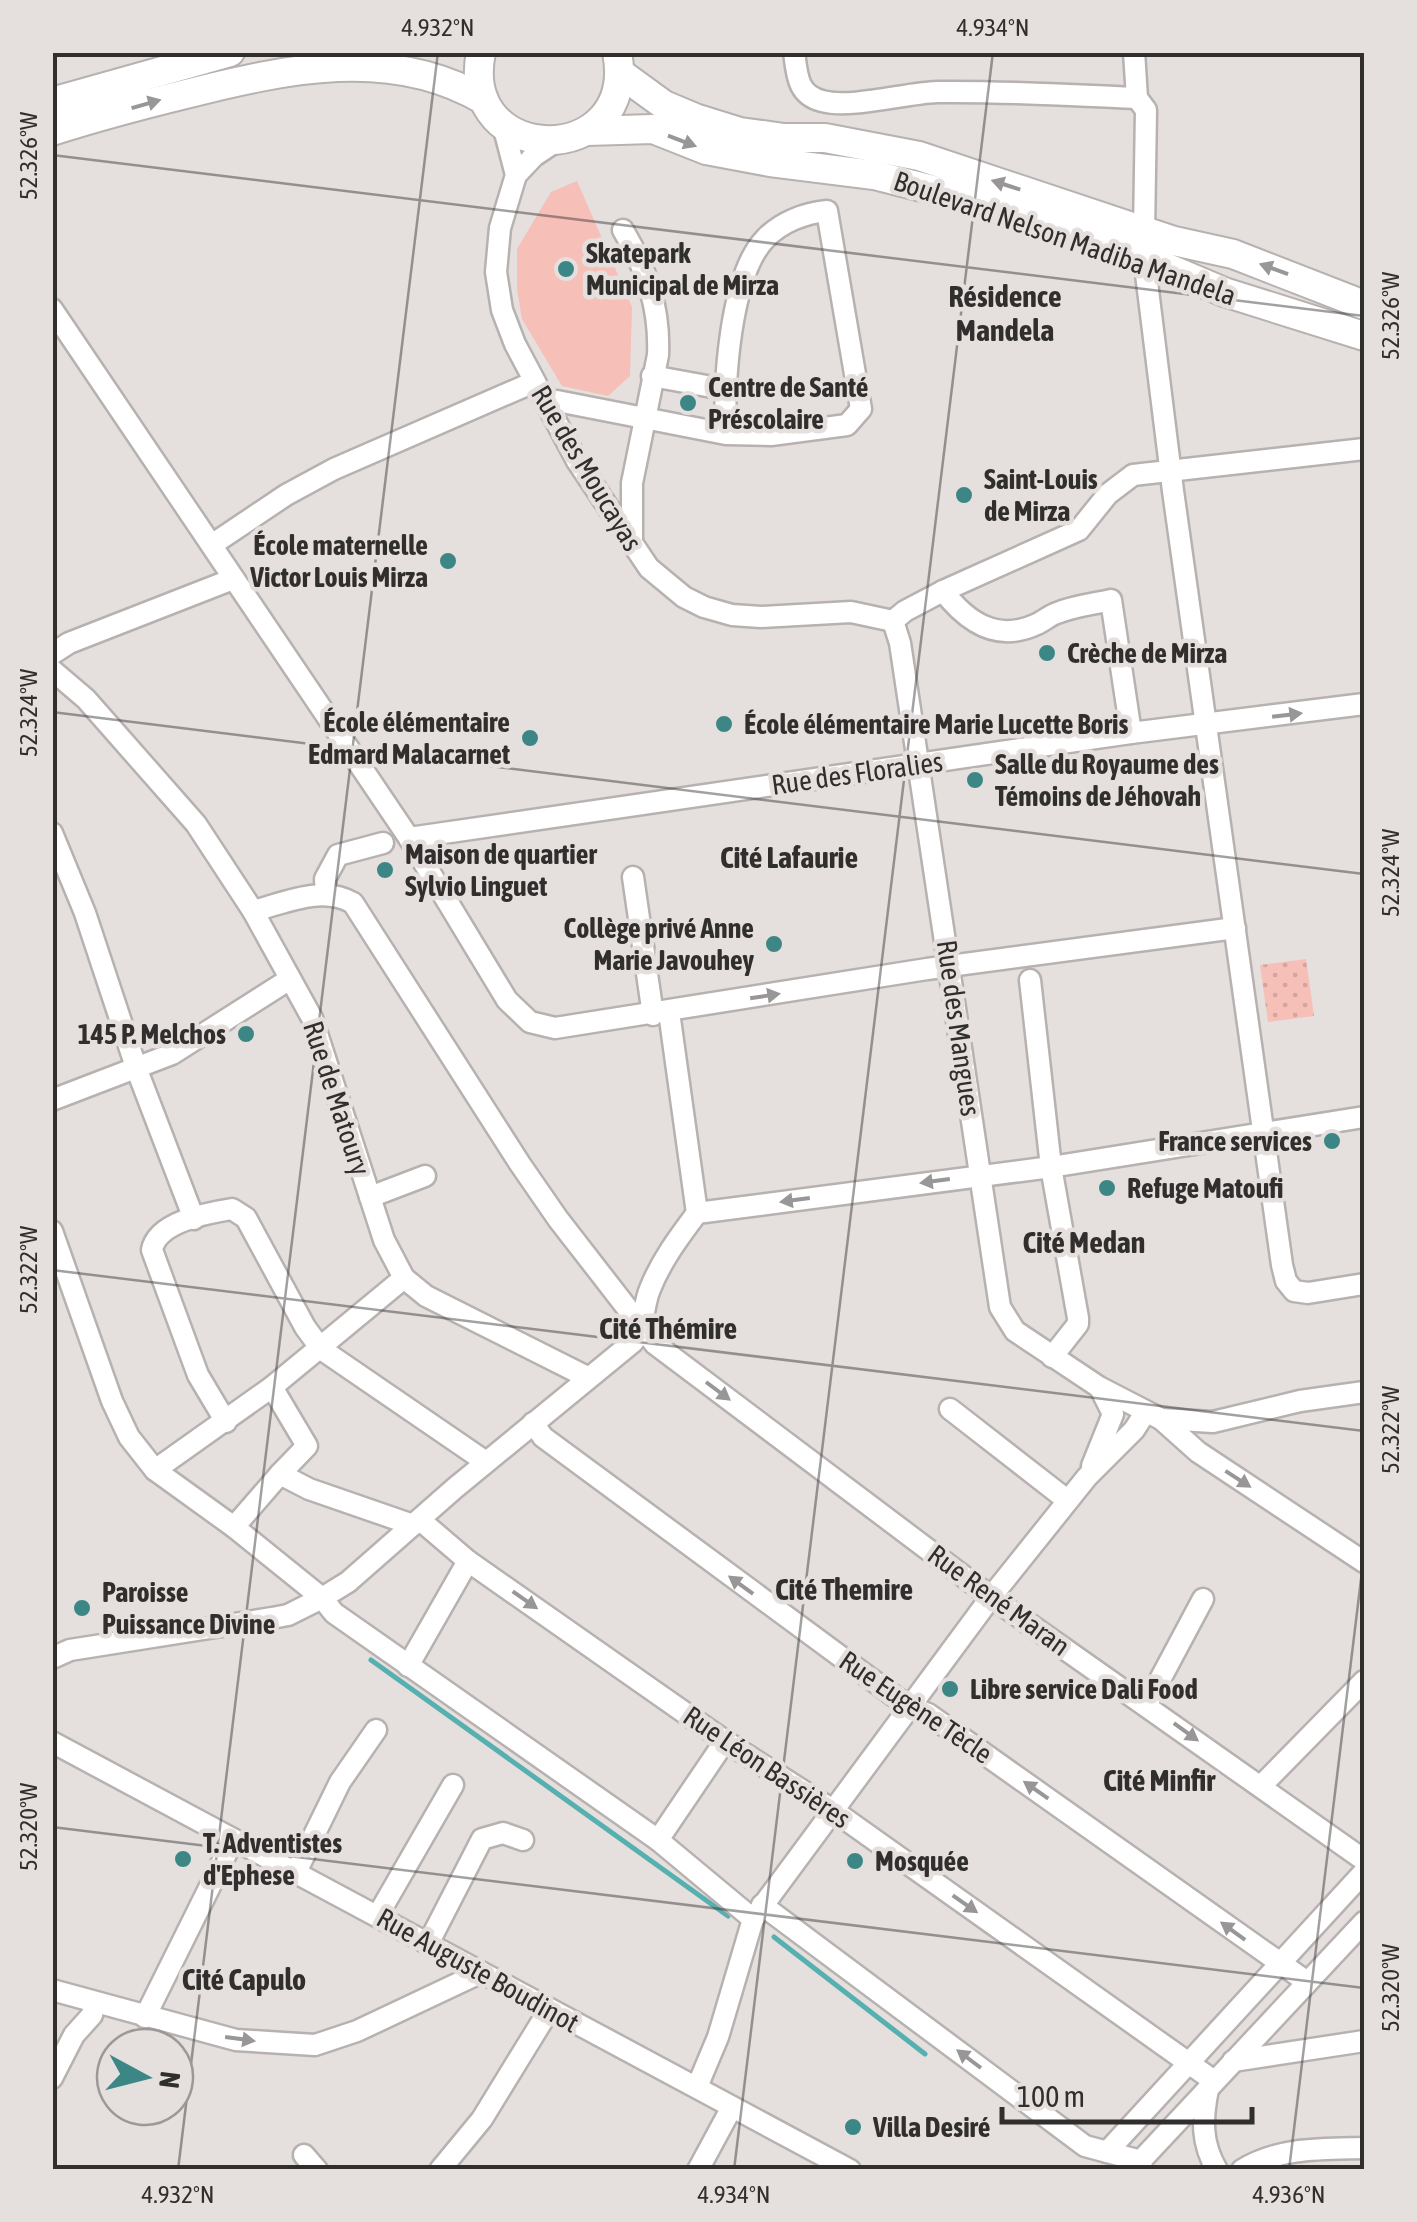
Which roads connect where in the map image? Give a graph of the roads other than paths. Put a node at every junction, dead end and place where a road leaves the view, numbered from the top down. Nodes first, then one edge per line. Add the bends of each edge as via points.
1 (230, 52) edge
2 (481, 52) edge
3 (794, 52) edge
4 (1134, 52) edge
5 (621, 61) edge
6 (1137, 98) junction
7 (484, 100) junction
8 (52, 102) edge
9 (504, 125) junction
10 (52, 131) edge
11 (587, 131) junction
12 (555, 142) junction
13 (516, 175) junction
14 (624, 230) dead end
15 (1144, 245) junction
16 (1364, 305) edge
17 (52, 310) edge
18 (1364, 336) edge
19 (652, 376) junction
20 (534, 382) junction
21 (724, 390) junction
22 (548, 404) junction
23 (645, 418) junction
24 (726, 434) junction
25 (1364, 449) edge
26 (1170, 470) junction
27 (632, 541) junction
28 (213, 544) junction
29 (233, 579) junction
30 (943, 591) junction
31 (893, 622) junction
32 (52, 654) edge
33 (52, 670) edge
34 (1364, 704) edge
35 (1208, 725) junction
36 (1131, 734) junction
37 (919, 766) junction
38 (52, 832) edge
39 (409, 838) junction
40 (383, 843) dead end
41 (633, 877) dead end
42 (326, 894) junction
43 (253, 911) junction
44 (1234, 928) junction
45 (950, 966) junction
46 (290, 979) junction
47 (1030, 980) dead end
48 (661, 1013) junction
49 (137, 1070) junction
50 (52, 1100) edge
51 (1364, 1117) edge
52 (1265, 1133) junction
53 (1050, 1166) junction
54 (425, 1176) dead end
55 (979, 1176) junction
56 (370, 1197) junction
57 (696, 1213) junction
58 (194, 1219) junction
59 (52, 1231) edge
60 (404, 1278) junction
61 (1364, 1284) edge
62 (642, 1330) junction
63 (321, 1349) junction
64 (1052, 1357) junction
65 (587, 1377) junction
66 (272, 1387) junction
67 (1099, 1387) junction
68 (1364, 1392) edge
69 (950, 1409) dead end
70 (1153, 1416) junction
71 (226, 1422) junction
72 (1213, 1422) junction
73 (533, 1423) junction
74 (1198, 1452) junction
75 (486, 1462) junction
76 (155, 1470) junction
77 (280, 1474) junction
78 (1087, 1476) junction
79 (1068, 1500) junction
80 (417, 1523) junction
81 (234, 1528) junction
82 (468, 1561) junction
83 (1364, 1562) edge
84 (991, 1597) junction
85 (322, 1598) junction
86 (1203, 1599) dead end
87 (52, 1658) edge
88 (408, 1666) junction
89 (1364, 1681) edge
90 (1147, 1704) junction
91 (909, 1707) junction
92 (376, 1730) dead end
93 (725, 1741) junction
94 (52, 1742) edge
95 (453, 1785) dead end
96 (1261, 1786) junction
97 (831, 1809) junction
98 (234, 1840) junction
99 (523, 1840) dead end
100 (658, 1840) junction
101 (1364, 1860) edge
102 (297, 1870) junction
103 (1364, 1872) edge
104 (758, 1912) junction
105 (378, 1915) junction
106 (1364, 1922) edge
107 (428, 1944) junction
108 (1279, 1964) junction
109 (480, 1973) junction
110 (1305, 1984) junction
111 (52, 1990) edge
112 (94, 2004) junction
113 (549, 2010) junction
114 (145, 2018) junction
115 (1364, 2040) edge
116 (1233, 2061) junction
117 (1190, 2064) junction
118 (52, 2078) edge
119 (1211, 2084) junction
120 (697, 2087) junction
121 (732, 2107) junction
122 (1164, 2135) junction
123 (1364, 2148) edge
124 (1106, 2152) junction
125 (1207, 2165) edge
126 (1138, 2166) edge
127 (440, 2170) edge
128 (698, 2170) edge
129 (850, 2170) edge
130 (1242, 2170) edge

1 - 8 main road
2 - 7 main road
3 - 6 street via 798,81 806,94 824,102 933,92
4 - 6 street
5 - 11 main road via 614,100
15 -> 5 main road, Boulevard Nelson Madiba Mandela via 918,156 825,138 740,132 695,118 664,105
6 - 15 street via 1146,110
7 - 9 main road
10 -> 7 main road via 278,71 327,67 416,72 456,83
9 - 12 main road via 528,139
9 - 13 street
11 - 12 main road, Boulevard Nelson Madiba Mandela
11 -> 15 main road, Boulevard Nelson Madiba Mandela via 641,127 706,150 874,175
12 - 13 street
13 - 20 street, Rue des Moucayas via 496,272 502,310
14 - 19 street via 655,302
16 -> 15 main road, Boulevard Nelson Madiba Mandela via 1233,254
15 - 18 main road, Boulevard Nelson Madiba Mandela via 1224,292
15 - 26 street
17 - 28 street
19 - 21 street
19 - 23 street
20 - 22 street, Rue des Moucayas
20 - 28 street via 334,469
21 - 24 street
21 - 24 street via 738,300 764,239 804,214 828,210 861,408 847,425
22 - 23 street via 558,400
22 - 27 street, Rue des Moucayas via 577,461
23 - 24 street
23 - 27 street via 632,483
25 - 26 street
26 - 30 street via 1133,476 1079,530
26 - 35 street
27 - 31 street, Rue des Moucayas via 664,582 704,608 761,617 851,612
28 - 29 street
29 - 32 street
29 - 39 street
30 - 31 street
30 - 36 street via 982,628 1010,633 1111,600
31 - 37 street, Rue des Mangues
33 - 43 street, Rue de Matoury via 86,699 196,824
35 -> 34 street, Rue des Floralies
35 - 36 street, Rue des Floralies
35 - 44 street
36 - 37 street, Rue des Floralies
37 - 39 street, Rue des Floralies
37 - 45 street, Rue des Mangues
38 - 49 street
39 - 48 street via 508,1000 530,1022 555,1028
40 - 42 street via 338,854 325,879
41 - 48 street
42 - 43 street
42 - 62 street, Rue René Maran via 358,907 520,1164
43 - 46 street, Rue de Matoury
44 - 45 street
44 - 52 street
48 -> 45 street
45 - 55 street, Rue des Mangues
46 - 49 street
46 - 56 street, Rue de Matoury via 312,1018
47 - 53 street
48 - 57 street
49 - 50 street
49 - 58 street
51 - 52 street
52 - 53 street
52 - 61 street via 1286,1281 1308,1292
53 - 55 street
53 - 64 street via 1078,1318
54 - 56 street
55 -> 57 street
55 - 64 street, Rue des Mangues via 1000,1308 1015,1331
56 - 60 street, Rue de Matoury
57 - 62 street via 648,1293
58 - 63 street via 228,1209 242,1214
58 - 71 street via 158,1234 153,1259 198,1375
59 - 76 street via 112,1401
60 - 63 street
60 - 65 street, Rue de Matoury via 426,1296
62 - 65 street
62 -> 84 street, Rue René Maran
63 - 66 street
63 - 75 street
64 - 67 street, Rue des Mangues
65 - 73 street
66 - 71 street
66 - 77 street via 307,1446
67 - 70 street, Rue des Mangues
67 - 78 street via 1113,1414
68 - 72 street
69 - 79 street
70 - 72 street
70 - 74 street, Rue des Mangues
70 - 78 street
71 - 76 street
72 - 74 street via 1195,1434
73 - 75 street
91 -> 73 street, Rue Eugène Tècle via 657,1524
74 -> 83 street, Rue des Mangues
75 - 80 street
76 - 81 street
77 - 80 street
77 - 81 street
78 - 79 street
79 - 84 street
80 - 82 street, Rue Léon Bassières
80 - 85 street
81 - 85 street
82 - 88 street
82 -> 93 street, Rue Léon Bassières
84 - 90 street, Rue René Maran
84 - 91 street
85 - 87 street via 288,1615
85 - 88 street
86 - 90 street
88 - 100 street
89 - 96 street
90 -> 96 street, Rue René Maran
91 - 97 street
108 -> 91 street, Rue Eugène Tècle via 928,1714
92 - 102 street via 340,1782
93 - 97 street, Rue Léon Bassières
93 - 100 street
94 - 98 street, Rue Auguste Boudinot
95 - 105 street
96 - 101 street, Rue René Maran
97 - 104 street
97 -> 117 street, Rue Léon Bassières
98 - 102 street, Rue Auguste Boudinot
98 - 114 street
99 - 107 street via 503,1833 482,1839
100 - 104 street
102 - 105 street, Rue Auguste Boudinot
103 - 108 street
104 - 120 street
124 -> 104 street via 1085,2146
105 - 107 street, Rue Auguste Boudinot
106 - 110 street
107 - 109 street, Rue Auguste Boudinot
108 - 110 street, Rue Eugène Tècle
108 - 117 street
109 - 113 street, Rue Auguste Boudinot
114 -> 109 street via 236,2040 316,2045
110 - 116 street
111 - 112 street
112 - 114 street
112 - 118 street
113 - 120 street, Rue Auguste Boudinot
113 - 127 street via 482,2120
115 - 116 street
116 - 119 street
117 - 119 street, Rue Léon Bassières
117 - 124 street
119 - 122 street
119 - 125 street via 1203,2116
120 - 121 street, Rue Auguste Boudinot
121 - 128 street
121 - 129 street, Rue Auguste Boudinot
122 - 125 street via 1179,2137
122 - 126 street
123 - 130 street via 1302,2150
124 - 126 street

